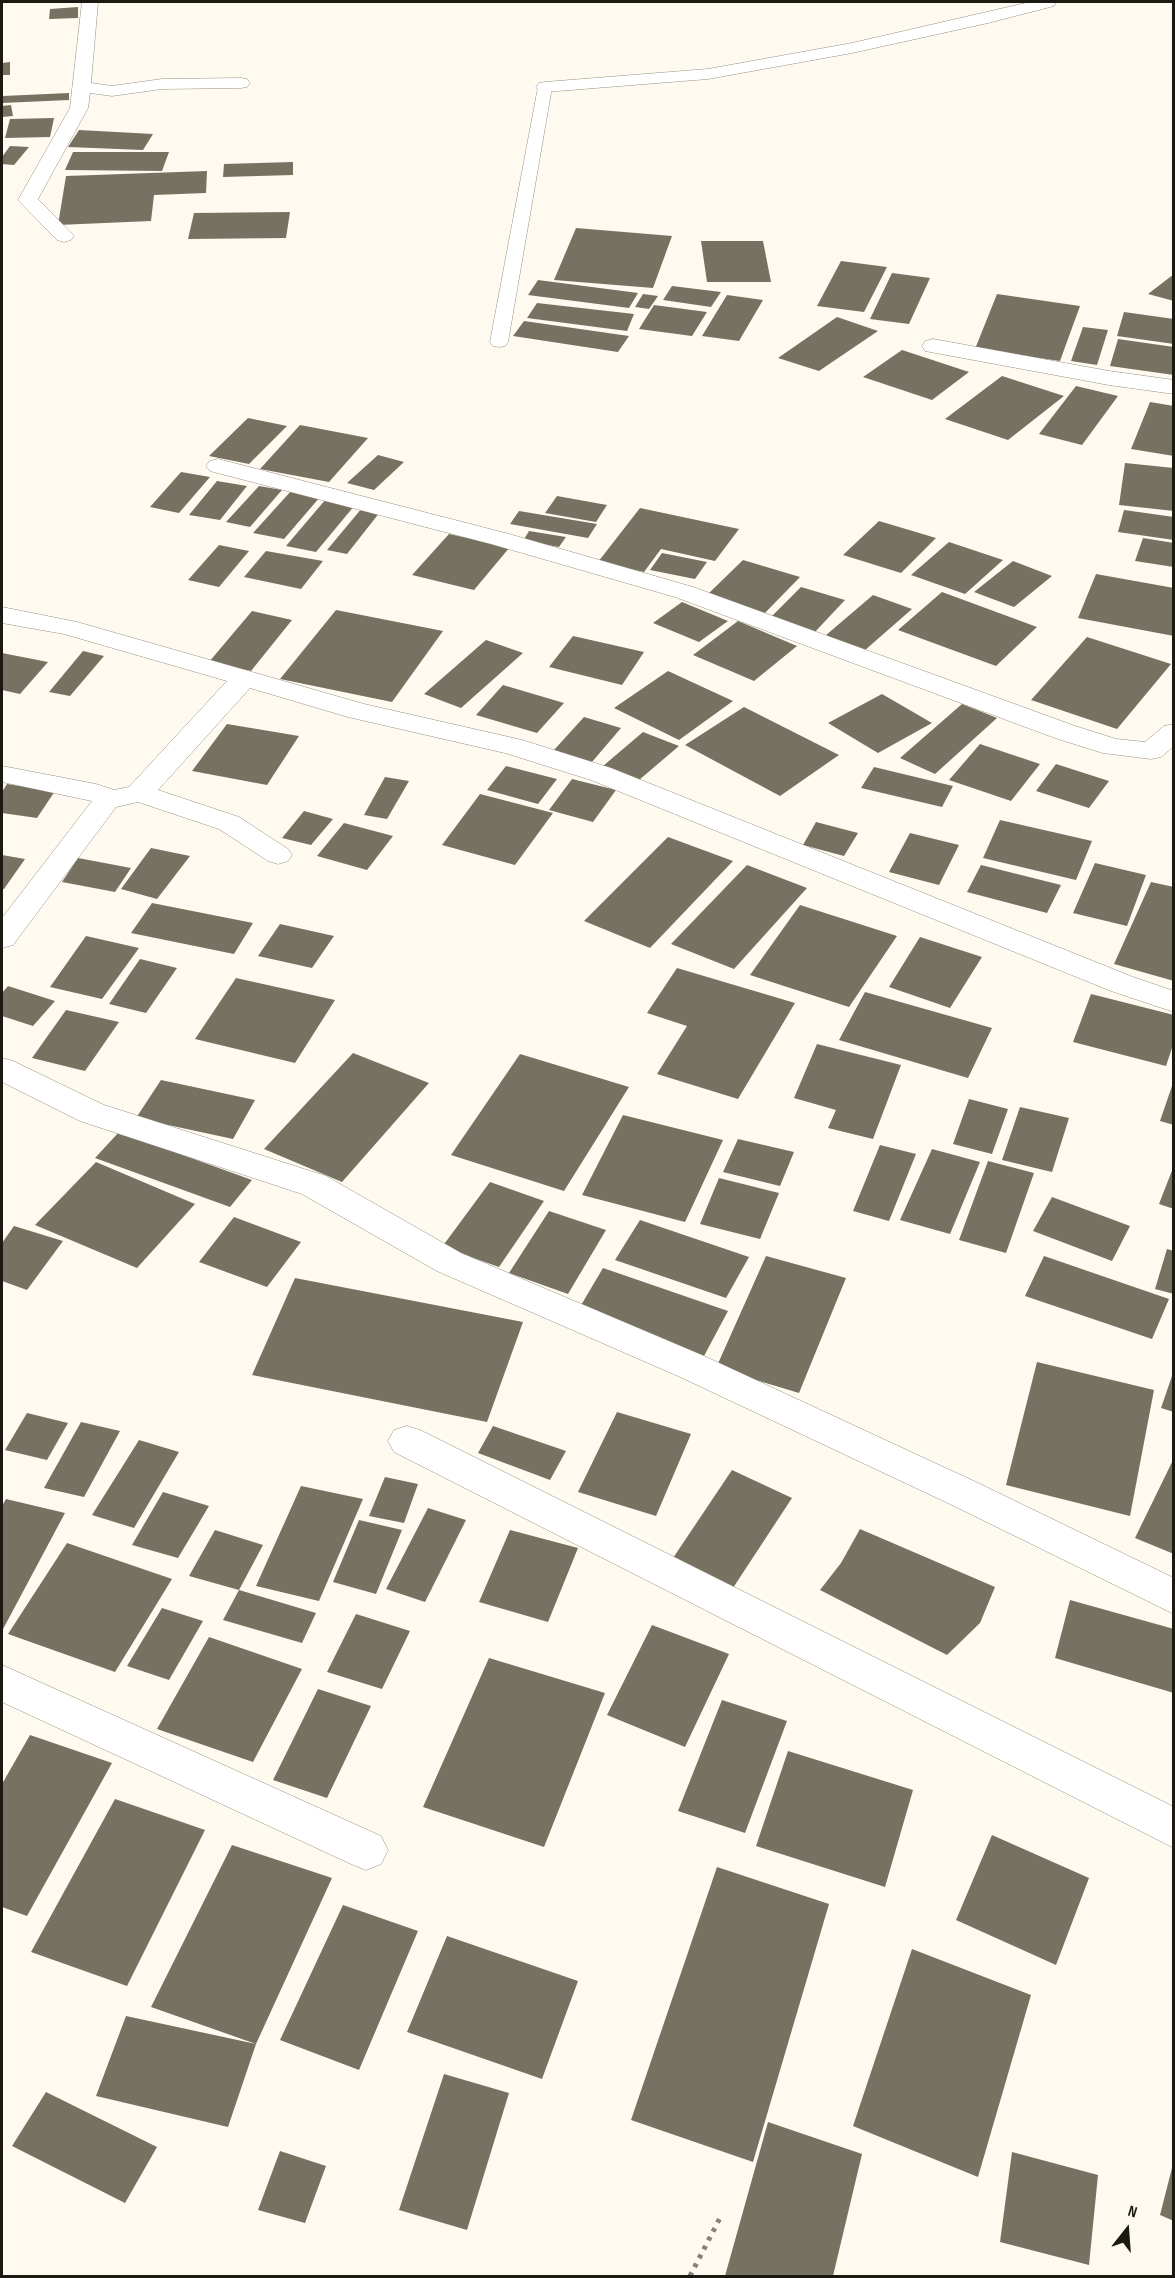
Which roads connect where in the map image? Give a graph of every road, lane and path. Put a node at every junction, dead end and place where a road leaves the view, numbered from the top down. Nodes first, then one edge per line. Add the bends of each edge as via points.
1 (90, 2) edge
2 (1048, 2) edge
3 (241, 83) dead end
4 (82, 87) junction
5 (545, 87) joint
6 (64, 236) dead end
7 (499, 342) dead end
8 (933, 345) dead end
9 (1173, 387) edge
10 (218, 466) dead end
11 (2, 615) edge
12 (245, 677) junction
13 (1173, 732) edge
14 (2, 774) edge
15 (139, 793) junction
16 (106, 801) junction
17 (278, 855) dead end
18 (2, 938) edge
19 (1173, 1002) edge
20 (2, 1069) edge
21 (407, 1441) dead end
22 (1173, 1597) edge
23 (2, 1683) edge
24 (1173, 1830) edge
25 (366, 1850) dead end
26 (721, 2216) dead end
27 (690, 2277) edge

1 - 4 street
2 - 5 street via 852,48 708,74
3 - 4 street via 162,84 112,90
4 - 6 street via 78,108 28,200
5 - 7 lane
8 - 9 street
10 - 13 street via 500,539 684,592 1113,747 1151,751
11 - 12 street via 68,627
12 - 15 street
12 - 19 street via 358,711 512,746 601,774
14 - 16 street via 96,792 104,795
15 - 16 street
15 - 17 street via 229,823
16 - 18 street
20 - 22 street via 92,1113 314,1185 449,1262 702,1371
21 - 24 street
23 - 25 street
26 - 27 path

